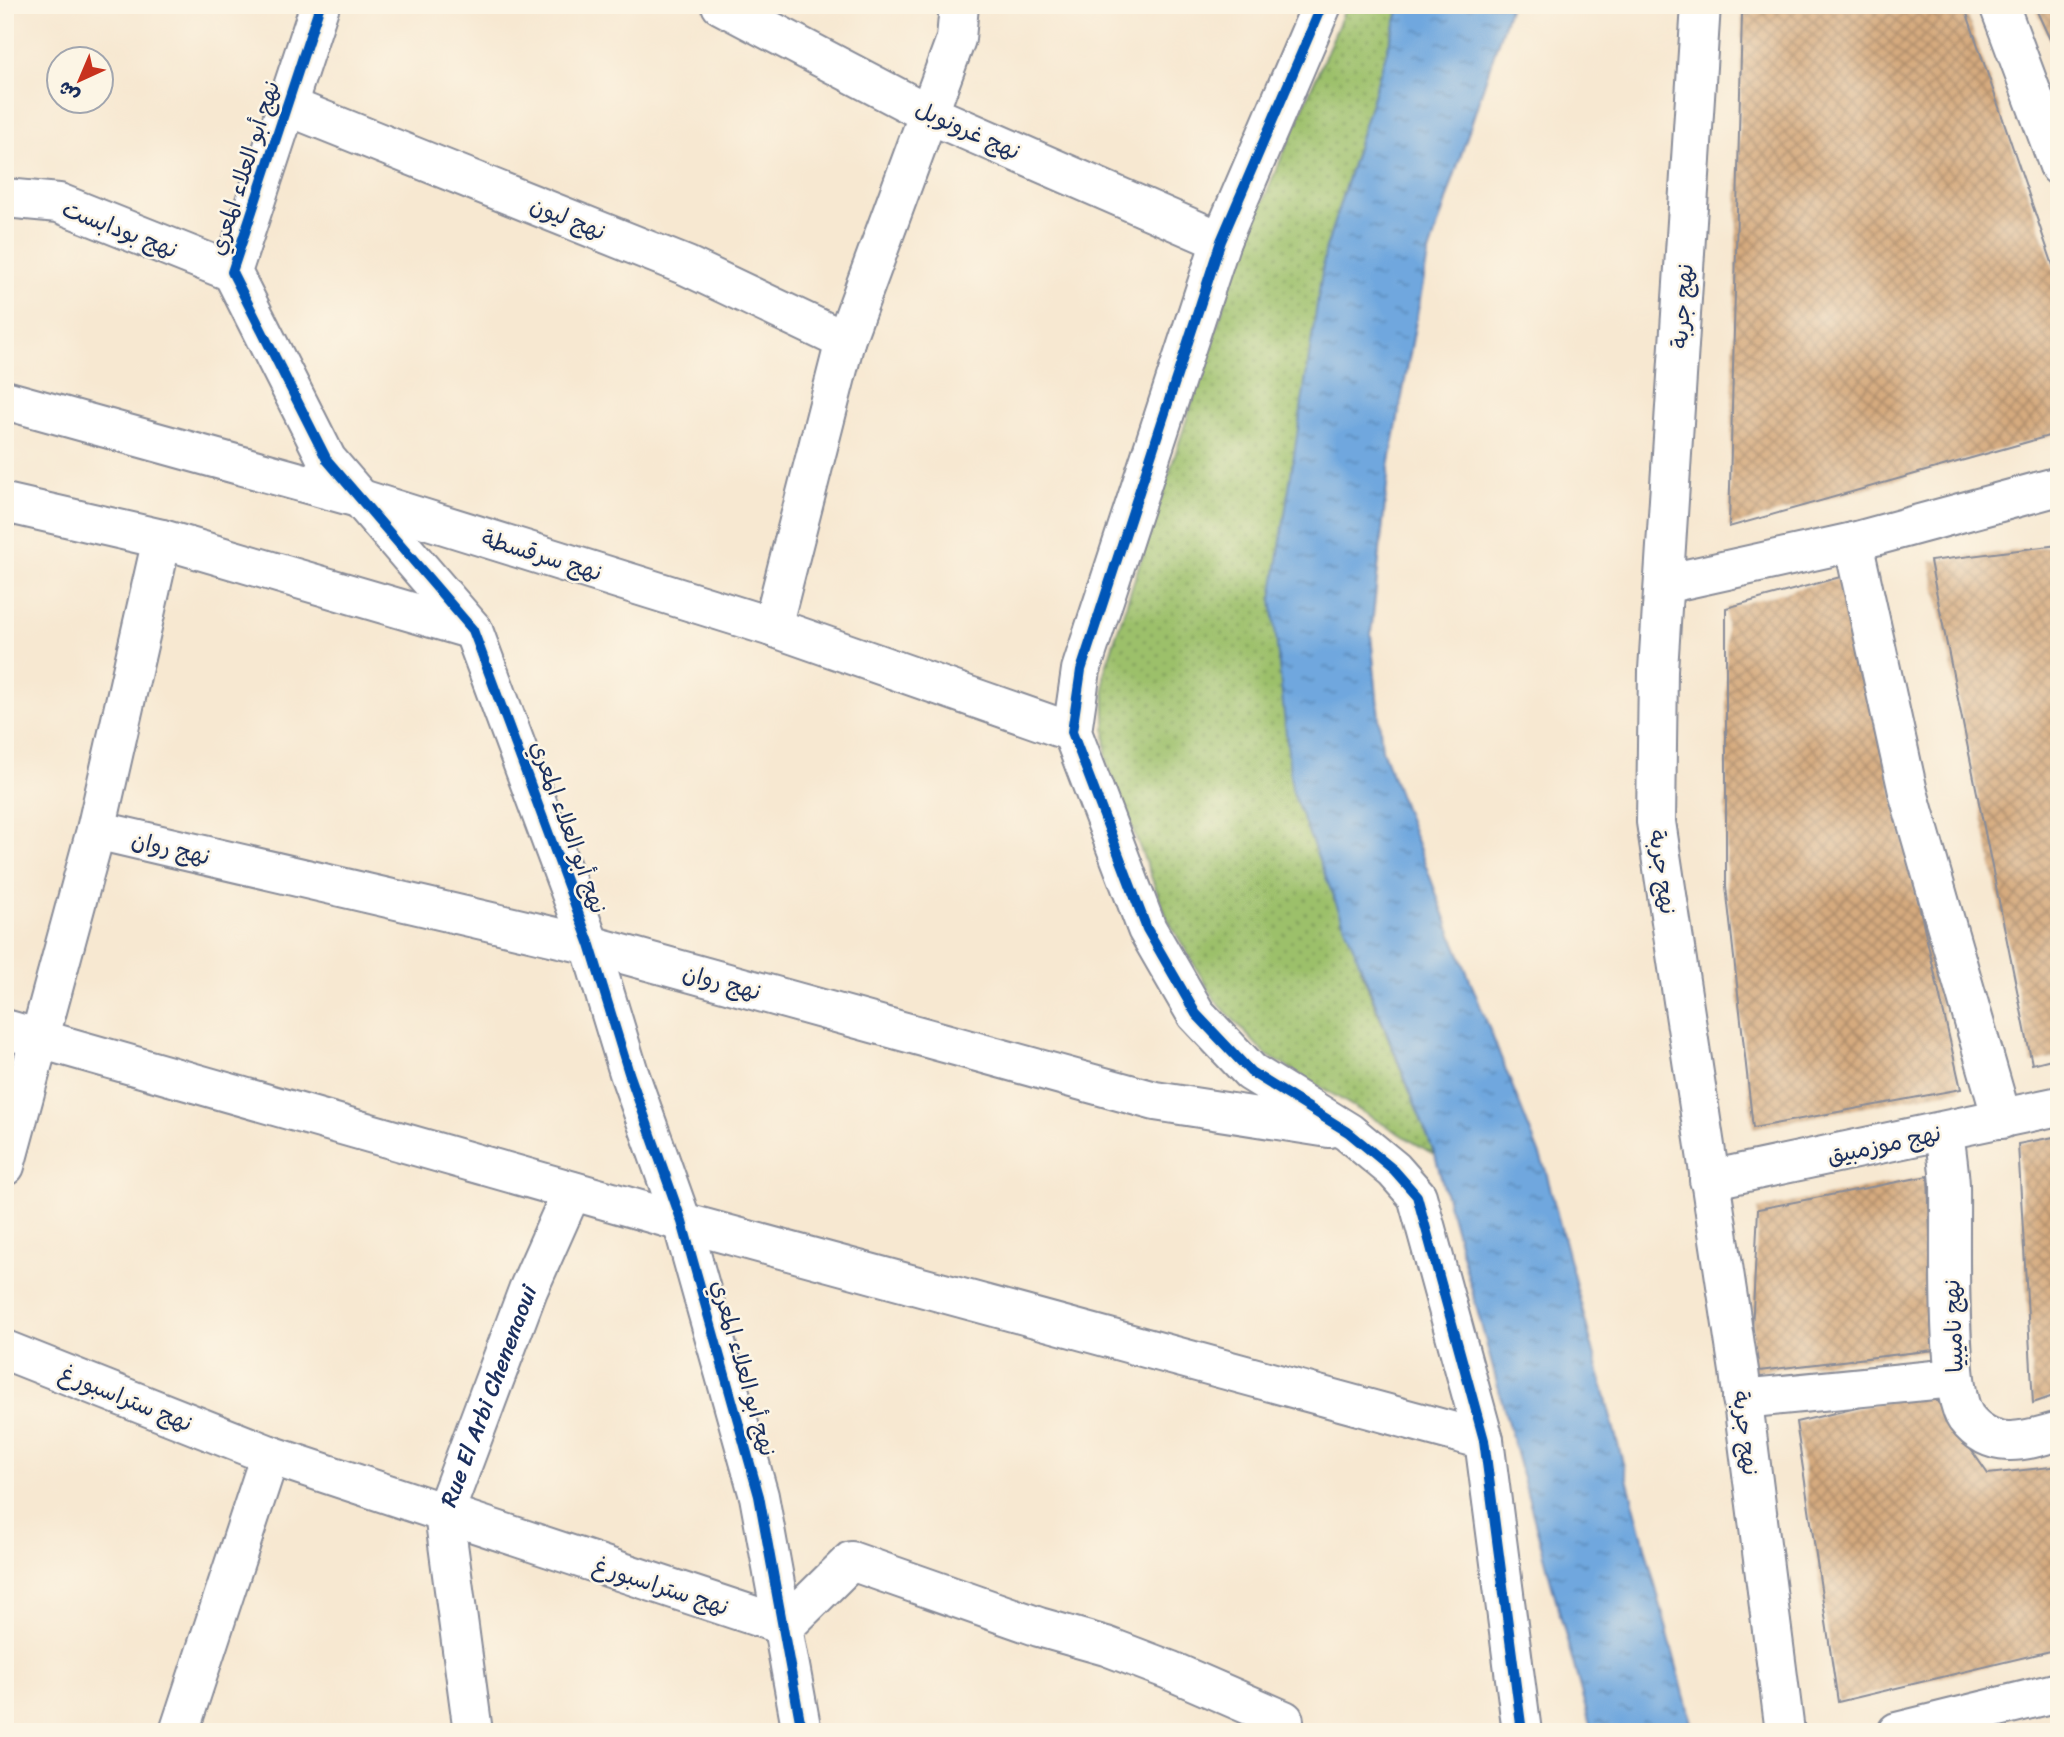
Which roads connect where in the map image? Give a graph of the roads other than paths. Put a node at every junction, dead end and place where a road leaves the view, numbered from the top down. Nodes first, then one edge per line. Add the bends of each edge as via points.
1 (320, 5) edge
2 (721, 5) edge
3 (959, 5) edge
4 (1322, 5) edge
5 (1701, 5) edge
6 (1999, 5) edge
7 (285, 105) junction
8 (929, 114) junction
9 (2059, 166) edge
10 (5, 198) edge
11 (1221, 241) junction
12 (232, 272) junction
13 (845, 341) junction
14 (5, 400) edge
15 (2059, 486) edge
16 (358, 498) junction
17 (5, 503) edge
18 (162, 539) junction
19 (1853, 542) junction
20 (1664, 584) junction
21 (772, 627) junction
22 (473, 630) junction
23 (1072, 732) junction
24 (96, 830) junction
25 (590, 946) junction
26 (21, 1034) edge
27 (2059, 1107) edge
28 (2001, 1119) junction
29 (1944, 1131) junction
30 (1348, 1132) junction
31 (5, 1166) edge
32 (1709, 1180) junction
33 (572, 1191) junction
34 (682, 1222) junction
35 (5, 1350) edge
36 (1954, 1378) junction
37 (1742, 1399) junction
38 (2059, 1432) edge
39 (1484, 1440) junction
40 (270, 1455) junction
41 (444, 1514) junction
42 (785, 1626) junction
43 (2059, 1692) edge
44 (179, 1732) edge
45 (473, 1732) edge
46 (802, 1732) edge
47 (1283, 1732) edge
48 (1522, 1732) edge
49 (1785, 1732) edge
50 (1897, 1732) edge

1 - 7 street, نهج أبو العلاء المعري
2 - 8 street, نهج غرونوبل
3 - 8 street via 956,39
4 - 11 street
5 - 20 street, نهج جربة
6 - 9 street
7 - 12 street, نهج أبو العلاء المعري
7 - 13 street, نهج ليون via 687,266
8 - 11 street, نهج غرونوبل
8 - 13 street
10 - 12 street, نهج بودابست via 59,204
11 - 23 street via 1081,670
12 - 16 street, نهج أبو العلاء المعري via 327,460
13 - 21 street
14 - 16 street, نهج سرقسطة
15 - 19 street
16 - 21 street, نهج سرقسطة
16 - 22 street, نهج أبو العلاء المعري
17 - 18 street
18 - 22 street
18 - 24 street
19 - 20 street
19 - 28 street via 1908,792
20 - 32 street, نهج جربة via 1656,822
21 - 23 street, نهج سرقسطة
22 - 25 street, نهج أبو العلاء المعري
23 - 30 street via 1147,929 1196,1014 1251,1072
24 - 25 street, نهج روان
24 - 26 street
25 - 30 street, نهج روان via 1155,1101
25 - 34 street, نهج أبو العلاء المعري
26 - 31 street
26 - 33 street
27 - 28 street, نهج موزمبيق
28 - 29 street, نهج موزمبيق
29 - 32 street, نهج موزمبيق
29 - 36 street, نهج ناميبيا via 1950,1181
30 - 39 street via 1417,1196
32 - 37 street, نهج جربة
33 - 34 street
33 - 41 street, Rue El Arbi Chenenaoui via 528,1290
34 - 39 street
34 - 42 street, نهج أبو العلاء المعري via 759,1496
35 - 40 street, نهج ستراسبورغ
36 - 37 street
36 - 38 street, نهج ناميبيا via 1966,1417 1991,1438 2016,1444
37 - 49 street, نهج جربة
39 - 48 street
40 - 41 street, نهج ستراسبورغ
40 - 44 street
41 - 42 street, نهج ستراسبورغ
41 - 45 street, Rue El Arbi Chenenaoui
42 - 46 street, نهج أبو العلاء المعري
42 - 47 street via 851,1561 1169,1670 1284,1720
43 - 50 street

